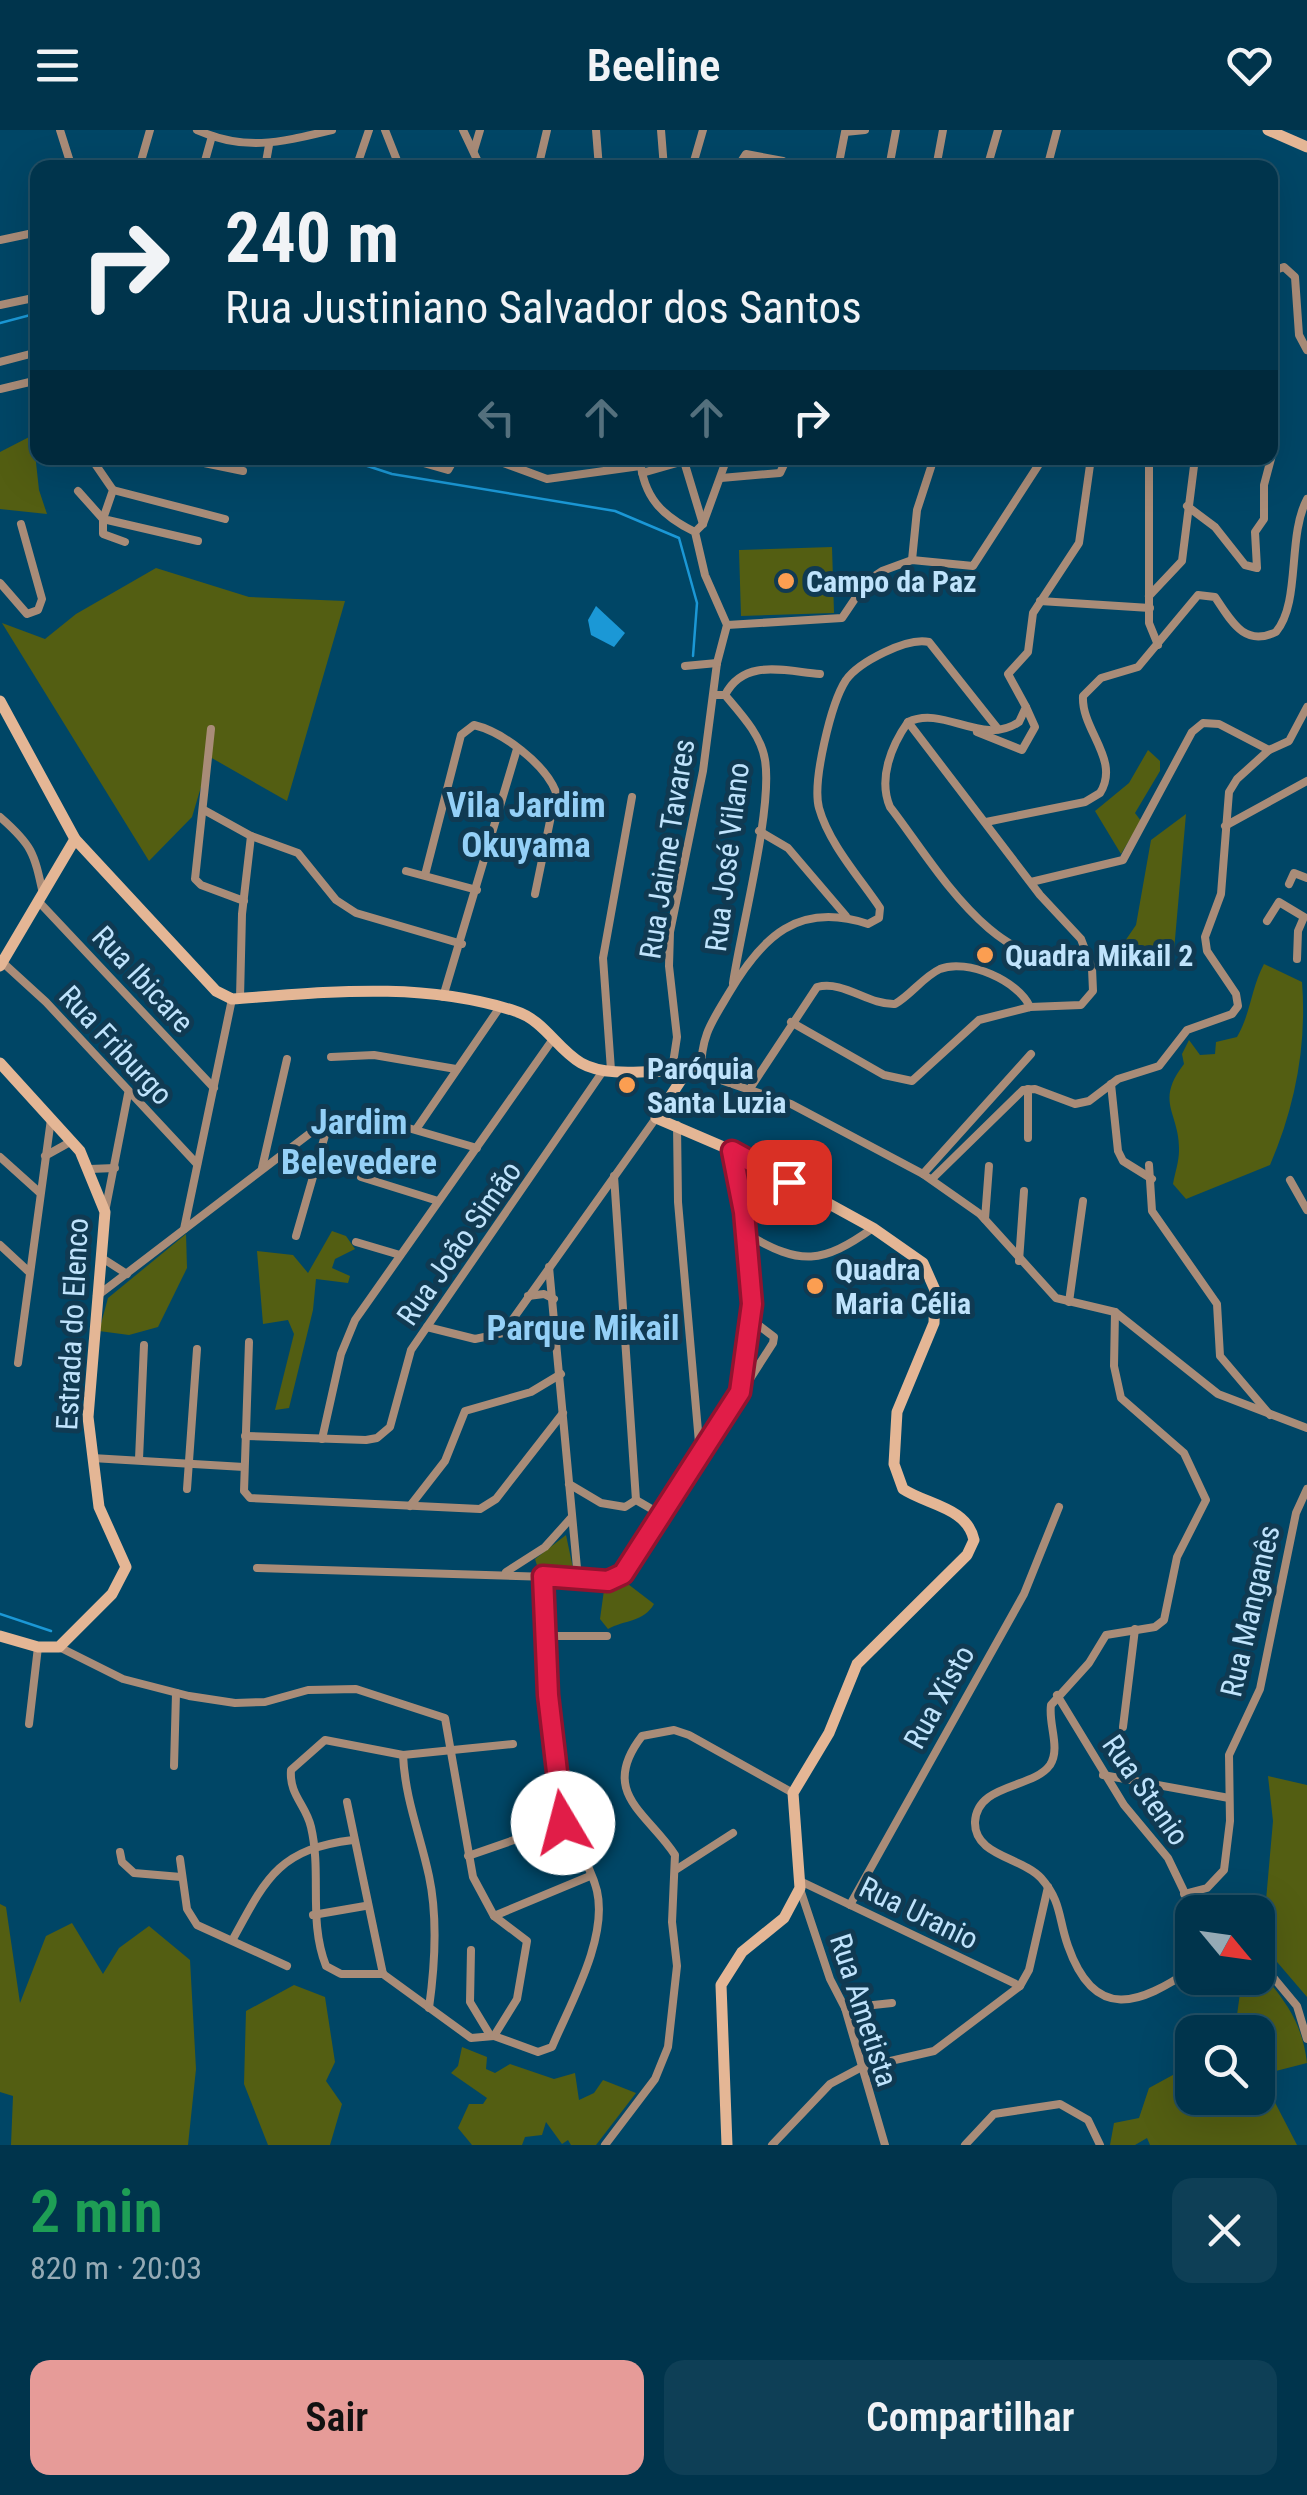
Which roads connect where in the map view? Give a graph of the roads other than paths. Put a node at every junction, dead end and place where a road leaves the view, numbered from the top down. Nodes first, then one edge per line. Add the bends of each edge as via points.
1 (60, 130) edge
2 (150, 130) edge
3 (197, 130) edge
4 (332, 130) edge
5 (385, 130) edge
6 (463, 130) edge
7 (480, 130) edge
8 (547, 130) edge
9 (596, 130) edge
10 (661, 130) edge
11 (703, 130) edge
12 (866, 130) edge
13 (896, 130) edge
14 (943, 130) edge
15 (998, 130) edge
16 (1057, 130) edge
17 (1268, 130) edge
18 (365, 131) edge
19 (212, 136) junction
20 (269, 144) junction
21 (1307, 147) edge
22 (474, 150) junction
23 (69, 160) edge
24 (141, 160) edge
25 (205, 160) edge
26 (266, 160) edge
27 (358, 160) edge
28 (397, 160) edge
29 (478, 160) edge
30 (540, 160) edge
31 (598, 160) edge
32 (663, 160) edge
33 (694, 160) edge
34 (742, 160) edge
35 (779, 160) edge
36 (840, 160) edge
37 (890, 160) edge
38 (937, 160) edge
39 (989, 160) edge
40 (1049, 160) edge
41 (30, 234) edge
42 (0, 240) edge
43 (1278, 269) edge
44 (30, 299) edge
45 (0, 305) edge
46 (1307, 350) edge
47 (30, 354) edge
48 (0, 362) edge
49 (30, 382) edge
50 (0, 389) edge
51 (96, 465) edge
52 (212, 465) edge
53 (503, 465) edge
54 (686, 465) edge
55 (725, 465) edge
56 (783, 465) edge
57 (932, 465) edge
58 (1038, 465) edge
59 (1090, 465) edge
60 (1148, 465) edge
61 (1194, 465) edge
62 (1269, 465) edge
63 (641, 466) edge
64 (243, 472) dead end
65 (721, 478) junction
66 (78, 490) dead end
67 (114, 490) junction
68 (1307, 499) edge
69 (1188, 506) junction
70 (102, 518) junction
71 (225, 519) dead end
72 (20, 524) dead end
73 (704, 524) junction
74 (696, 532) junction
75 (198, 541) dead end
76 (125, 542) dead end
77 (912, 560) junction
78 (0, 583) edge
79 (1150, 596) junction
80 (1040, 601) junction
81 (1150, 608) junction
82 (727, 626) junction
83 (1158, 645) junction
84 (717, 663) junction
85 (685, 666) dead end
86 (820, 674) dead end
87 (720, 695) junction
88 (0, 701) edge
89 (1026, 707) junction
90 (1307, 707) edge
91 (908, 722) junction
92 (211, 729) dead end
93 (998, 729) junction
94 (976, 732) junction
95 (517, 749) junction
96 (1269, 750) junction
97 (1307, 781) edge
98 (632, 797) dead end
99 (204, 810) junction
100 (0, 817) edge
101 (986, 822) junction
102 (1225, 826) junction
103 (759, 831) junction
104 (251, 836) junction
105 (75, 840) junction
106 (406, 871) dead end
107 (424, 875) junction
108 (1307, 878) edge
109 (1031, 882) junction
110 (1288, 884) dead end
111 (477, 890) junction
112 (536, 894) dead end
113 (41, 898) junction
114 (244, 901) junction
115 (846, 916) junction
116 (1306, 918) edge
117 (1267, 921) dead end
118 (740, 938) junction
119 (462, 944) junction
120 (760, 945) junction
121 (1088, 954) junction
122 (1297, 959) dead end
123 (1, 962) edge
124 (732, 988) junction
125 (444, 997) junction
126 (236, 999) junction
127 (1030, 1006) junction
128 (500, 1008) junction
129 (791, 1022) junction
130 (553, 1039) junction
131 (690, 1039) junction
132 (1031, 1054) dead end
133 (331, 1057) dead end
134 (287, 1060) dead end
135 (0, 1066) edge
136 (456, 1069) junction
137 (607, 1070) junction
138 (672, 1070) junction
139 (694, 1072) junction
140 (1111, 1084) junction
141 (214, 1088) junction
142 (752, 1088) junction
143 (1028, 1089) junction
144 (128, 1094) junction
145 (662, 1108) junction
146 (52, 1117) junction
147 (330, 1118) junction
148 (676, 1123) junction
149 (417, 1128) junction
150 (269, 1130) junction
151 (1028, 1138) dead end
152 (301, 1139) junction
153 (72, 1140) junction
154 (287, 1148) junction
155 (477, 1148) junction
156 (732, 1151) junction
157 (318, 1155) junction
158 (45, 1156) junction
159 (0, 1157) edge
160 (196, 1164) junction
161 (1150, 1165) dead end
162 (989, 1166) dead end
163 (115, 1168) junction
164 (262, 1168) junction
165 (90, 1169) junction
166 (923, 1174) junction
167 (614, 1176) junction
168 (361, 1177) dead end
169 (1152, 1179) junction
170 (932, 1180) junction
171 (1290, 1180) dead end
172 (1024, 1191) dead end
173 (39, 1192) junction
174 (191, 1194) junction
175 (438, 1200) junction
176 (1083, 1200) dead end
177 (595, 1203) junction
178 (615, 1210) junction
179 (1307, 1210) edge
180 (106, 1212) junction
181 (206, 1214) junction
182 (985, 1219) junction
183 (874, 1228) junction
184 (184, 1230) junction
185 (747, 1234) junction
186 (296, 1236) dead end
187 (356, 1242) dead end
188 (0, 1246) edge
189 (400, 1255) junction
190 (102, 1258) junction
191 (1019, 1261) junction
192 (549, 1268) junction
193 (28, 1271) junction
194 (127, 1274) junction
195 (97, 1296) junction
196 (528, 1296) junction
197 (554, 1298) junction
198 (1069, 1302) junction
199 (1115, 1312) junction
200 (752, 1320) junction
201 (427, 1327) junction
202 (249, 1342) dead end
203 (144, 1345) dead end
204 (197, 1348) dead end
205 (18, 1362) dead end
206 (561, 1374) junction
207 (740, 1392) junction
208 (562, 1414) junction
209 (1273, 1418) junction
210 (1307, 1428) edge
211 (246, 1436) junction
212 (322, 1439) junction
213 (700, 1454) junction
214 (92, 1458) junction
215 (139, 1459) junction
216 (190, 1463) junction
217 (244, 1467) junction
218 (569, 1484) junction
219 (188, 1489) dead end
220 (1307, 1489) edge
221 (636, 1500) junction
222 (410, 1506) junction
223 (1059, 1507) dead end
224 (662, 1515) junction
225 (571, 1518) junction
226 (257, 1568) dead end
227 (503, 1574) junction
228 (543, 1576) junction
229 (578, 1579) junction
230 (1134, 1629) junction
231 (0, 1636) edge
232 (546, 1636) junction
233 (607, 1636) dead end
234 (38, 1647) junction
235 (58, 1647) junction
236 (176, 1692) junction
237 (1057, 1695) junction
238 (29, 1724) dead end
239 (1123, 1728) dead end
240 (513, 1744) dead end
241 (454, 1750) junction
242 (403, 1755) junction
243 (174, 1766) dead end
244 (1103, 1775) junction
245 (793, 1793) junction
246 (1229, 1798) junction
247 (347, 1802) dead end
248 (563, 1823) junction
249 (733, 1832) dead end
250 (354, 1840) junction
251 (313, 1847) junction
252 (120, 1852) dead end
253 (468, 1856) junction
254 (180, 1860) dead end
255 (677, 1869) junction
256 (590, 1876) junction
257 (180, 1877) junction
258 (800, 1884) junction
259 (1048, 1887) junction
260 (1184, 1894) joint
261 (850, 1905) junction
262 (365, 1906) junction
263 (313, 1915) junction
264 (494, 1916) junction
265 (233, 1939) junction
266 (471, 1950) dead end
267 (288, 1966) dead end
268 (382, 1974) junction
269 (1275, 1978) edge
270 (1175, 1979) edge
271 (1020, 1986) junction
272 (892, 2003) dead end
273 (428, 2008) junction
274 (845, 2008) junction
275 (492, 2035) junction
276 (1307, 2040) edge
277 (860, 2068) junction
278 (605, 2145) edge
279 (727, 2145) edge
280 (772, 2145) edge
281 (886, 2145) edge
282 (965, 2145) edge
283 (1100, 2145) edge

1 - 23 street
2 - 24 street
3 - 19 street
4 - 20 street
5 - 28 street
6 - 22 street
7 - 22 street
8 - 30 street
9 - 31 street
10 - 32 street
11 - 33 street
12 - 36 street via 845,132
13 - 37 street
14 - 38 street
15 - 39 street
16 - 40 street
17 - 21 street
18 - 27 street
19 - 20 street
19 - 25 street
20 - 26 street
22 - 29 street
34 - 35 street via 746,154
41 - 42 street
43 - 46 street via 1295,277 1299,335
44 - 45 street
47 - 48 street
49 - 50 street
51 - 67 street
52 - 64 street
53 - 63 street via 548,480
54 - 73 street
55 - 65 street
56 - 65 street via 780,473
57 - 77 street via 917,510
58 - 77 street via 972,566
59 - 80 street via 1079,543
60 - 79 street
61 - 69 street
62 - 69 street via 1264,519 1255,532 1257,568 1245,565
63 - 74 street via 662,514
65 - 73 street
66 - 70 street
67 - 70 street
67 - 71 street
68 - 83 street via 1276,632 1261,639 1245,635 1215,597 1203,593
69 - 79 street via 1182,561
70 - 75 street
70 - 76 street via 103,534
72 - 78 street via 42,599 38,610 27,614
73 - 74 street
74 - 82 street
77 - 82 street via 871,576 842,618
79 - 81 street
80 - 81 street
80 - 89 street via 1030,647 1008,674
81 - 83 street
82 - 84 street, Rua Jaime Tavares
83 - 101 street via 1138,666 1100,678 1084,696 1107,766 1100,794
84 - 85 street
84 - 87 street, Rua Jaime Tavares
86 - 87 street via 749,671
87 - 103 street, Rua José Vilano via 754,732 765,760
87 - 131 street, Rua Jaime Tavares via 670,932 669,966
88 - 105 street
89 - 93 street via 1020,722
89 - 94 street via 1035,727 1022,750
90 - 96 street via 1289,741
91 - 94 street via 928,717
91 - 101 street
91 - 121 street via 891,754 886,797 970,914 998,936 1050,957
92 - 99 street
93 - 94 street
93 - 115 street via 923,640 881,656 845,682 817,778 819,807 881,913 874,924
95 - 107 street via 483,727 465,730
95 - 111 street
95 - 112 street via 556,792
96 - 102 street via 1231,786
96 - 109 street via 1203,723 1123,860
97 - 102 street
98 - 137 street via 603,958
99 - 104 street
99 - 114 street via 195,879
100 - 113 street via 32,849
101 - 109 street
102 - 140 street via 1222,894 1205,944 1238,1006 1187,1030 1159,1066
103 - 115 street via 788,848
103 - 118 street, Rua José Vilano
104 - 114 street
104 - 119 street via 298,853 341,904 393,927
105 - 113 street
105 - 126 street via 200,977
106 - 107 street
107 - 111 street
108 - 110 street via 1294,873
109 - 121 street
111 - 119 street
113 - 123 street
113 - 141 street, Rua Ibicare
114 - 126 street
115 - 120 street via 790,924
116 - 117 street via 1278,902
116 - 122 street via 1298,931
118 - 120 street
118 - 124 street, Rua José Vilano
119 - 125 street
120 - 124 street
121 - 127 street via 1094,982 1089,1000
123 - 144 street, Rua Friburgo
124 - 131 street
125 - 126 street via 369,988
125 - 128 street
126 - 141 street
127 - 129 street via 979,1020 920,1077 907,1081 884,1075
127 - 129 street via 1018,988 949,966 895,1004 817,987
128 - 130 street via 532,1017
128 - 136 street
129 - 142 street
130 - 137 street via 584,1065
130 - 155 street
131 - 138 street, Rua Jaime Tavares
131 - 139 street
132 - 166 street
133 - 136 street via 374,1055
134 - 150 street
135 - 146 street, Estrada do Elenco
136 - 149 street
137 - 138 street
137 - 201 street, Rua João Simão
138 - 139 street
138 - 145 street
139 - 142 street
139 - 145 street
140 - 143 street via 1082,1104
140 - 169 street via 1118,1151
141 - 160 street
142 - 166 street
143 - 151 street
143 - 170 street
144 - 160 street, Rua Friburgo
144 - 163 street
145 - 148 street
145 - 167 street
146 - 153 street, Estrada do Elenco
146 - 158 street
147 - 149 street via 366,1116
147 - 152 street
147 - 157 street
148 - 156 street
148 - 213 street
149 - 155 street
150 - 154 street
150 - 164 street
152 - 154 street
152 - 157 street
153 - 158 street
153 - 165 street, Estrada do Elenco
154 - 164 street
155 - 175 street
156 - 183 street
156 - 185 street
157 - 186 street
158 - 173 street
159 - 173 street
160 - 174 street
161 - 169 street
162 - 182 street
163 - 165 street
163 - 180 street
164 - 181 street
165 - 180 street, Estrada do Elenco
166 - 170 street
167 - 177 street
167 - 178 street
168 - 175 street
169 - 209 street via 1152,1211 1217,1304 1220,1356
170 - 182 street
171 - 179 street
172 - 191 street
173 - 193 street
174 - 181 street
174 - 184 street
175 - 189 street
176 - 198 street
177 - 178 street
177 - 192 street
178 - 221 street
180 - 190 street, Estrada do Elenco
181 - 184 street
182 - 191 street
183 - 185 street via 812,1259 783,1256
183 - 245 street via 919,1258 934,1290 934,1323 897,1412 898,1478 911,1494 966,1521 974,1540 967,1555 857,1664 829,1733
184 - 194 street
185 - 200 street
187 - 189 street
188 - 193 street
189 - 212 street via 346,1336
190 - 194 street
190 - 195 street, Estrada do Elenco
191 - 198 street via 1047,1292
192 - 196 street
192 - 197 street
193 - 205 street
194 - 195 street
195 - 214 street, Estrada do Elenco via 89,1372
196 - 197 street
196 - 201 street via 495,1338
197 - 206 street
198 - 199 street
199 - 209 street via 1218,1394
199 - 230 street via 1121,1398 1184,1453 1206,1500 1177,1557 1164,1620
200 - 207 street
200 - 207 street via 774,1337
201 - 212 street, Rua João Simão via 411,1350 384,1434
202 - 211 street
203 - 215 street
204 - 216 street
206 - 208 street
206 - 222 street via 531,1392 465,1411 445,1461
207 - 213 street
208 - 218 street
208 - 222 street via 488,1506
209 - 210 street
211 - 212 street, Rua João Simão
211 - 217 street
213 - 224 street
214 - 215 street
214 - 235 street, Estrada do Elenco via 99,1507 124,1559 124,1575
215 - 216 street
216 - 217 street
216 - 219 street
217 - 222 street via 250,1498
218 - 221 street via 615,1507
218 - 225 street
220 - 246 street, Rua Manganês via 1296,1513 1260,1688 1229,1755
221 - 224 street
223 - 261 street, Rua Xisto via 1024,1594
224 - 229 street via 623,1574 608,1581
225 - 227 street via 545,1546
225 - 229 street
226 - 227 street
227 - 228 street
228 - 229 street
228 - 232 street
230 - 237 street via 1106,1635 1089,1664
230 - 239 street
231 - 234 street
232 - 233 street
232 - 248 street
234 - 235 street
234 - 238 street
235 - 236 street via 112,1675
236 - 241 street via 236,1703 308,1690 374,1692 438,1714 450,1725
236 - 243 street
237 - 244 street, Rua Stenio
237 - 259 street via 1050,1714 1055,1755 1048,1768 1001,1790 975,1819 983,1844 1033,1870
240 - 241 street
241 - 242 street
241 - 253 street
242 - 251 street via 325,1740 293,1766 292,1793 309,1820
242 - 273 street via 404,1794 432,1890
244 - 246 street
244 - 260 street, Rua Stenio via 1168,1858
245 - 255 street via 689,1735 674,1730 642,1736 626,1770 629,1798 670,1847
245 - 258 street
246 - 260 street, Rua Manganês via 1222,1876
247 - 250 street
248 - 253 street
248 - 256 street
249 - 255 street
250 - 251 street
250 - 262 street
251 - 263 street
251 - 265 street via 266,1877
252 - 257 street via 134,1873
253 - 264 street
254 - 257 street
255 - 278 street via 668,2046 655,2078
256 - 264 street
256 - 275 street via 598,1908 594,1937 552,2048 538,2052
257 - 265 street via 190,1918
258 - 261 street, Rua Uranio
258 - 274 street, Rua Ametista
258 - 279 street via 784,1918 742,1952 721,1985
259 - 270 street via 1056,1894 1068,1947 1093,1987 1137,2002
259 - 271 street
261 - 271 street, Rua Uranio
262 - 263 street
262 - 268 street
263 - 268 street via 330,1970
264 - 275 street via 528,1946 513,2008
265 - 267 street
266 - 275 street via 470,2002
268 - 273 street
269 - 276 street via 1298,2006
271 - 277 street via 934,2051
272 - 274 street
273 - 275 street via 478,2039
274 - 277 street, Rua Ametista
277 - 280 street via 830,2084
277 - 281 street, Rua Ametista
282 - 283 street via 994,2114 1060,2104 1088,2120

